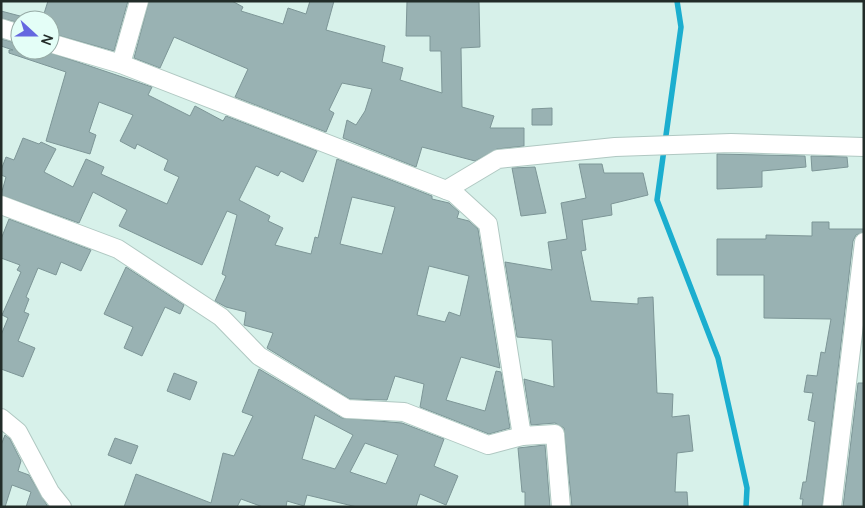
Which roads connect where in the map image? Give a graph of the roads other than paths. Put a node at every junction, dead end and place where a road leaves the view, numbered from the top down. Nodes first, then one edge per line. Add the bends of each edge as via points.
1 (139, 1) edge
2 (60, 46) edge
3 (121, 64) junction
4 (864, 147) edge
5 (446, 190) junction
6 (1, 206) edge
7 (864, 242) edge
8 (1, 418) edge
9 (522, 436) junction
10 (49, 499) edge
11 (62, 507) edge
12 (561, 507) edge
13 (832, 507) edge

1 - 3 street
2 - 3 street
3 - 5 street
4 - 5 street via 730,143 614,147 498,159
5 - 9 street via 454,193 488,224
6 - 9 street via 118,249 221,317 259,356 347,409 404,412 488,445
7 - 13 street
8 - 10 street via 18,432
9 - 12 street via 555,434
10 - 11 street

